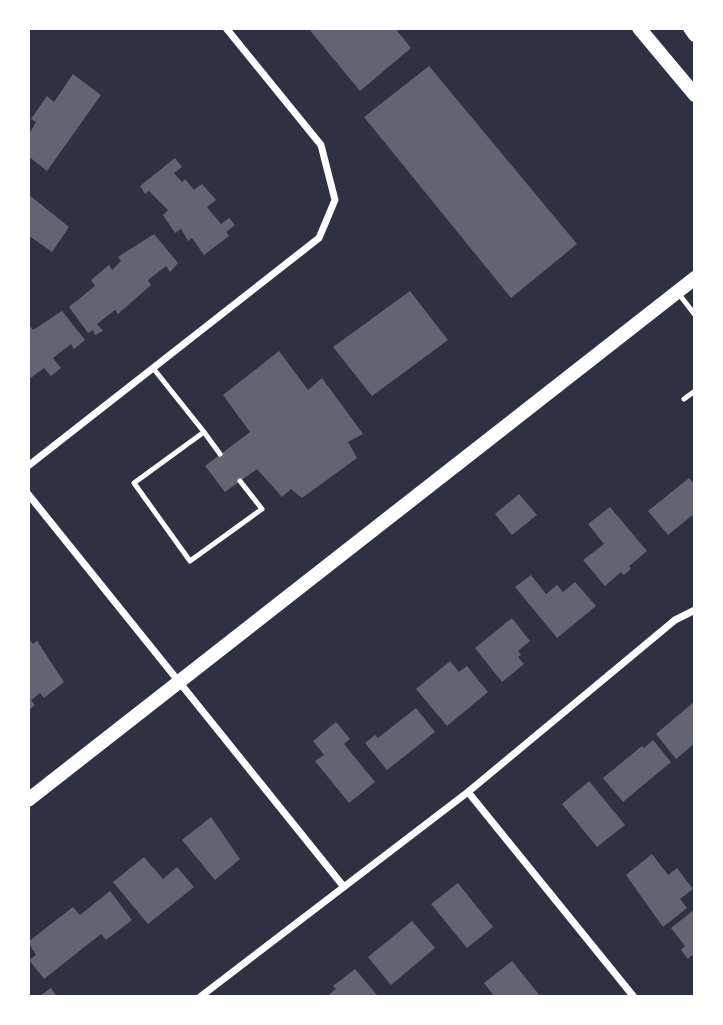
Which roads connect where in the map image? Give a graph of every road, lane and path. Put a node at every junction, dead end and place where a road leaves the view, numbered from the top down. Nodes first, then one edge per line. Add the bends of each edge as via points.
1 (226, 28) edge
2 (639, 28) edge
3 (690, 28) edge
4 (695, 35) edge
5 (695, 95) edge
6 (695, 278) edge
7 (677, 292) junction
8 (695, 315) edge
9 (153, 368) junction
10 (695, 391) edge
11 (684, 399) dead end
12 (204, 432) junction
13 (220, 454) dead end
14 (28, 466) edge
15 (240, 481) dead end
16 (28, 494) edge
17 (695, 610) edge
18 (179, 681) junction
19 (468, 792) junction
20 (28, 800) edge
21 (344, 887) junction
22 (200, 997) edge
23 (634, 997) edge

1 - 9 street via 321,145 335,200 319,238
2 - 5 main road
3 - 4 main road
6 - 7 main road
7 - 8 lane
7 - 18 main road
9 - 12 lane
9 - 14 street
10 - 11 lane
12 - 13 lane
12 - 15 lane via 134,483 190,561 262,509
16 - 18 street
17 - 19 street via 674,620
18 - 20 main road
18 - 21 street
19 - 21 street
19 - 23 street
21 - 22 street

